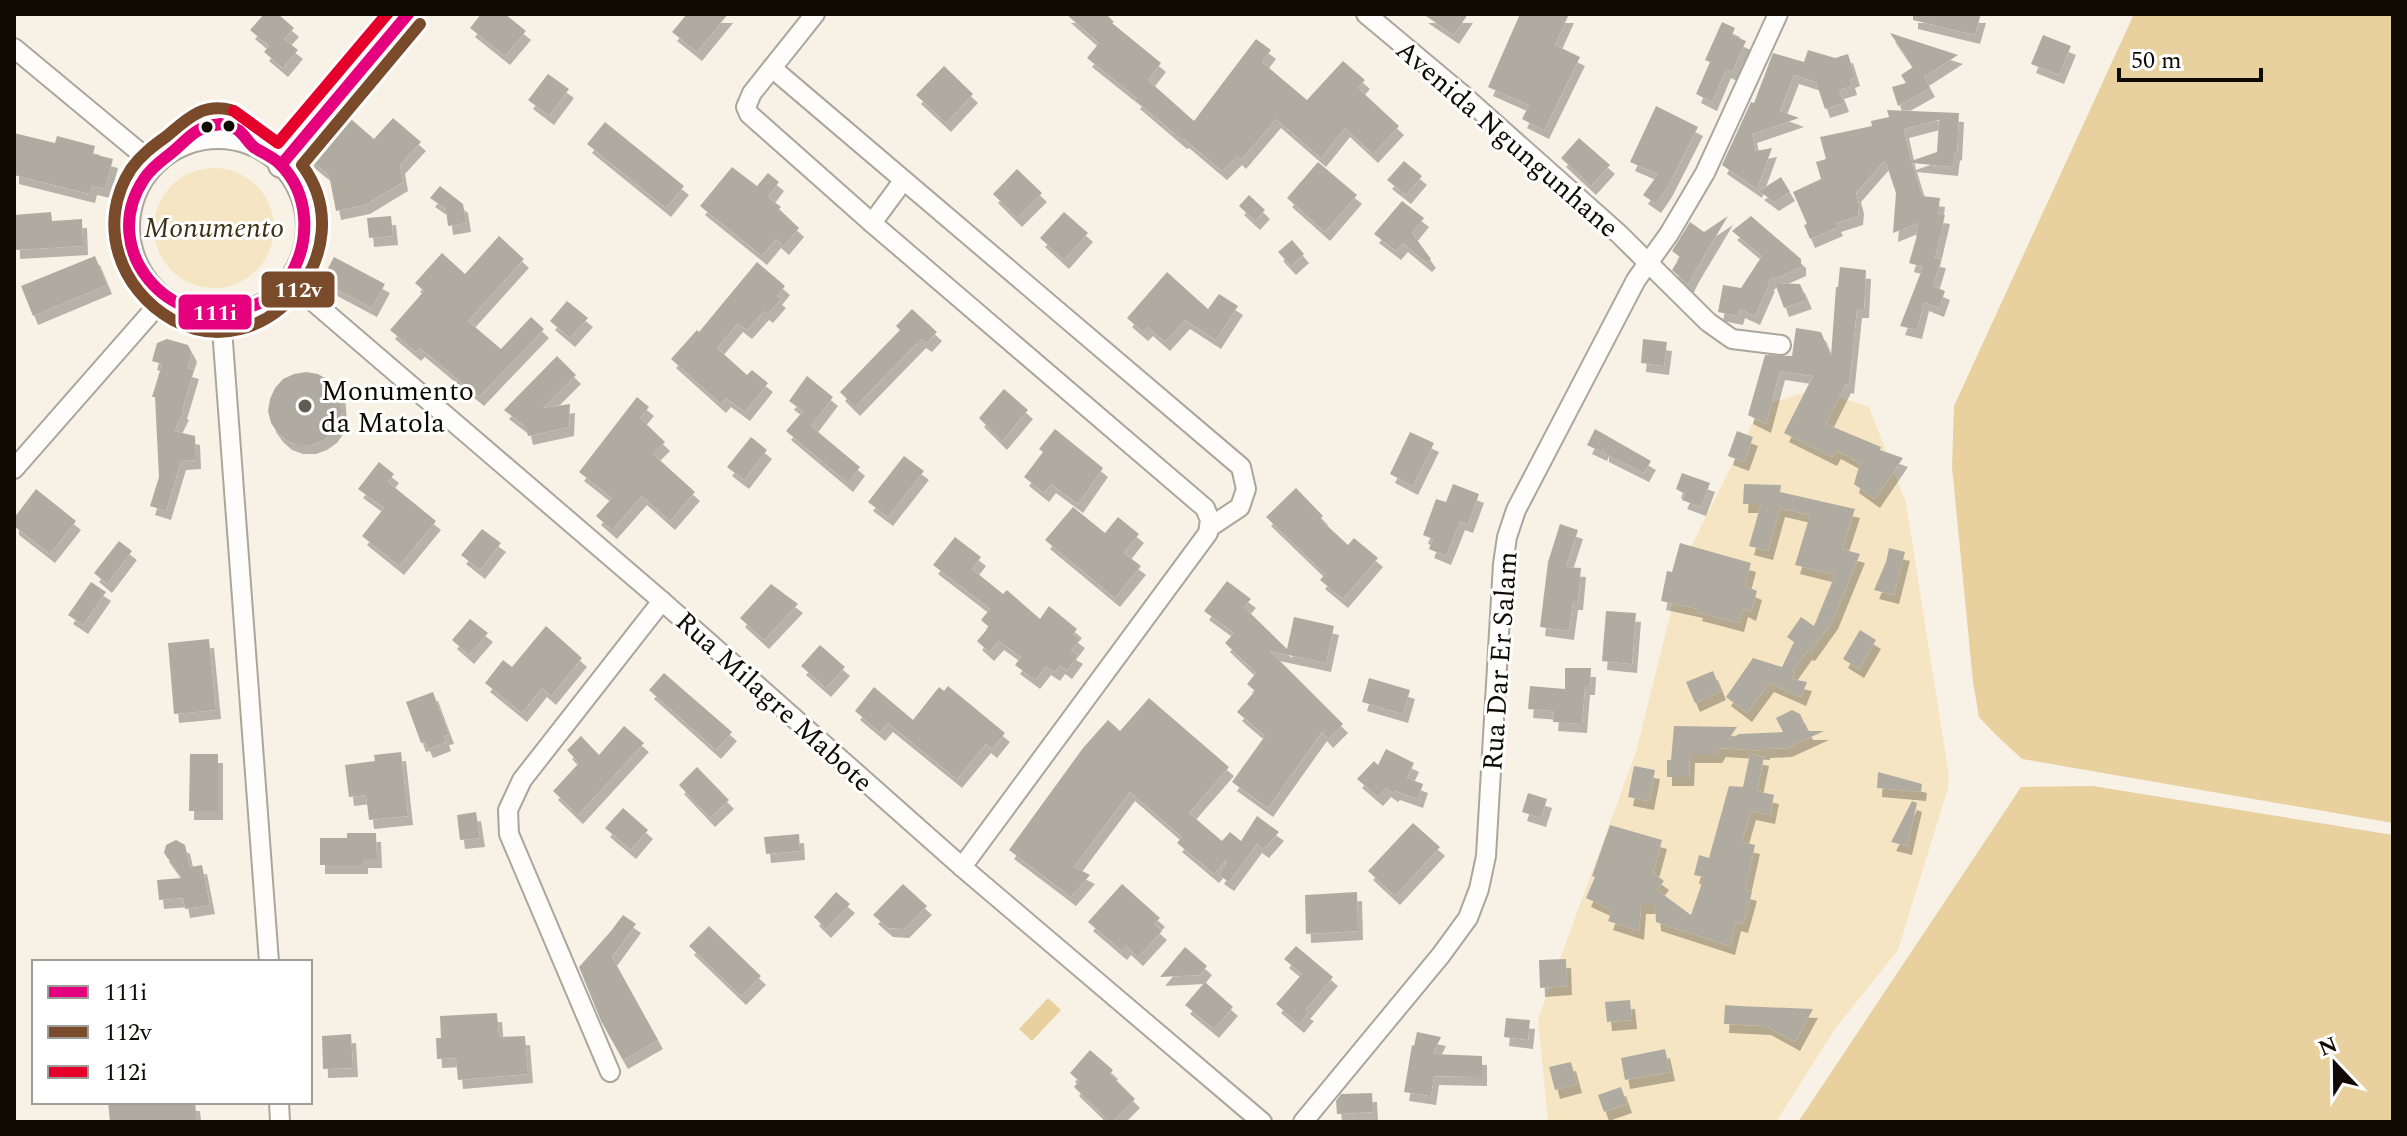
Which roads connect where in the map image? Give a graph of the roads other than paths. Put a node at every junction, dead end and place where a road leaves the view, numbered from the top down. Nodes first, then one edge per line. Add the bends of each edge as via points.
1 (408, 14) edge
2 (815, 14) edge
3 (1366, 14) edge
4 (1778, 14) edge
5 (14, 48) edge
6 (772, 68) junction
7 (155, 165) junction
8 (281, 165) junction
9 (903, 181) junction
10 (872, 223) junction
11 (1647, 264) junction
12 (288, 280) junction
13 (164, 298) junction
14 (221, 315) junction
15 (1781, 345) dead end
16 (14, 469) edge
17 (1210, 527) junction
18 (662, 601) junction
19 (962, 867) junction
20 (269, 960) edge
21 (610, 1072) dead end
22 (1262, 1122) edge
23 (1303, 1122) edge

1 - 8 street
2 - 6 street
3 - 11 street, Avenida Ngungunhane
4 - 11 street, Rua Dar Er Salam via 1705,173
5 - 7 street
6 - 9 street
6 - 10 street via 752,93 749,114
7 - 8 street via 177,149 213,139 249,144
7 - 13 street via 131,208 129,234 147,280
8 - 12 street via 305,209 301,259
9 - 10 street
9 - 17 street via 1241,467 1246,489 1240,507
10 - 17 street via 1205,508
11 - 15 street, Avenida Ngungunhane via 1732,339
11 - 23 street, Rua Dar Er Salam via 1516,510 1507,537 1486,856 1468,918
12 - 14 street via 270,299
12 - 18 street, Rua Milagre Mabote
13 - 14 street via 191,311
13 - 16 street
14 - 20 street
17 - 19 street
18 - 19 street, Rua Milagre Mabote
18 - 21 street via 522,780 508,810 509,834
19 - 22 street, Rua Milagre Mabote

